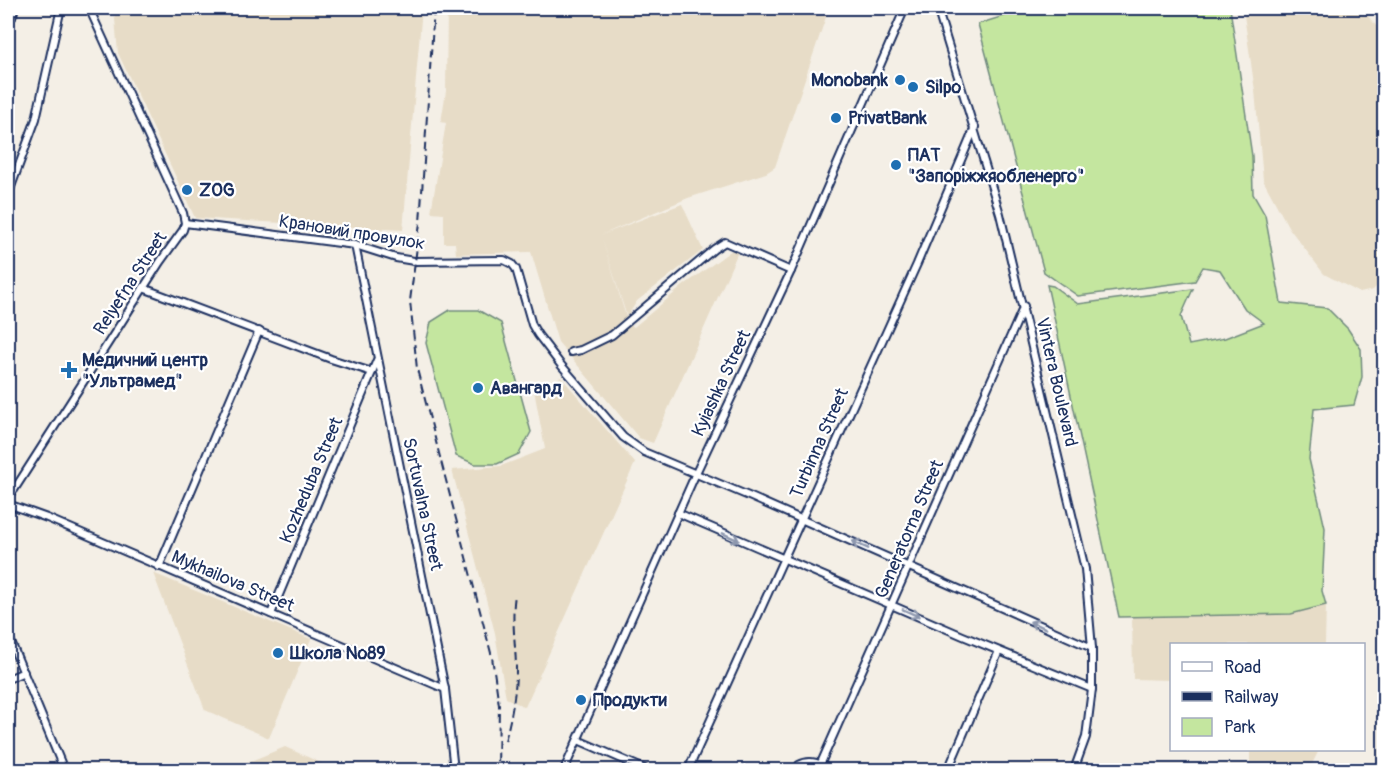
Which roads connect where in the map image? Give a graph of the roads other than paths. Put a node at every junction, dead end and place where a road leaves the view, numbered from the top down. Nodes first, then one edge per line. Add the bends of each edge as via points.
1 (61, 8) edge
2 (89, 8) edge
3 (905, 8) edge
4 (937, 8) edge
5 (975, 127) junction
6 (8, 195) edge
7 (185, 223) junction
8 (355, 245) junction
9 (791, 271) junction
10 (143, 288) junction
11 (1024, 306) junction
12 (260, 331) junction
13 (572, 352) dead end
14 (378, 358) junction
15 (372, 372) junction
16 (696, 473) junction
17 (8, 495) edge
18 (8, 504) edge
19 (678, 513) junction
20 (801, 519) junction
21 (783, 559) junction
22 (159, 567) junction
23 (910, 567) junction
24 (892, 605) junction
25 (271, 614) junction
26 (8, 635) edge
27 (1092, 648) junction
28 (999, 651) junction
29 (24, 672) junction
30 (8, 679) edge
31 (446, 689) junction
32 (1092, 689) junction
33 (578, 740) junction
34 (821, 763) junction
35 (64, 771) edge
36 (454, 771) edge
37 (564, 771) edge
38 (647, 771) edge
39 (688, 771) edge
40 (797, 771) edge
41 (829, 771) edge
42 (948, 771) edge
43 (1074, 771) edge

1 - 6 street via 36,119
2 - 7 street, Relyefna Street
3 - 9 street, Kyiashka Street
4 - 5 street, Vintera Boulevard
5 - 11 street, Vintera Boulevard
5 - 20 street, Turbinna Street
7 - 8 street, Крановий провулок
7 - 10 street, Relyefna Street
8 - 14 street, Sortuvalna Street
8 - 16 street, Крановий провулок via 414,261 504,260 512,264 538,335 607,419 644,452
9 - 13 street via 724,242 612,335
9 - 16 street, Kyiashka Street
10 - 12 street
10 - 17 street, Relyefna Street
11 - 23 street, Generatorna Street
11 - 27 street, Vintera Boulevard via 1085,569
12 - 15 street
12 - 22 street
14 - 15 street, Kozheduba Street
14 - 31 street, Sortuvalna Street
15 - 25 street, Kozheduba Street
16 - 19 street, Kyiashka Street
16 - 20 street
18 - 22 street, Mykhailova Street
19 -> 21 street
19 - 33 street, Kyiashka Street
20 - 21 street, Turbinna Street
23 -> 20 street
21 - 24 street
21 - 39 street, Turbinna Street
22 - 25 street, Mykhailova Street
23 - 24 street, Generatorna Street
27 -> 23 street
24 -> 28 street
24 - 34 street, Generatorna Street
25 - 31 street, Mykhailova Street
26 - 29 street
27 - 32 street, Vintera Boulevard
28 - 32 street
28 - 42 street
29 - 30 street
29 - 35 street
31 - 36 street, Sortuvalna Street
32 - 43 street, Vintera Boulevard via 1086,737
33 - 37 street, Kyiashka Street
33 - 38 street
34 - 40 street via 804,762
34 - 41 street

